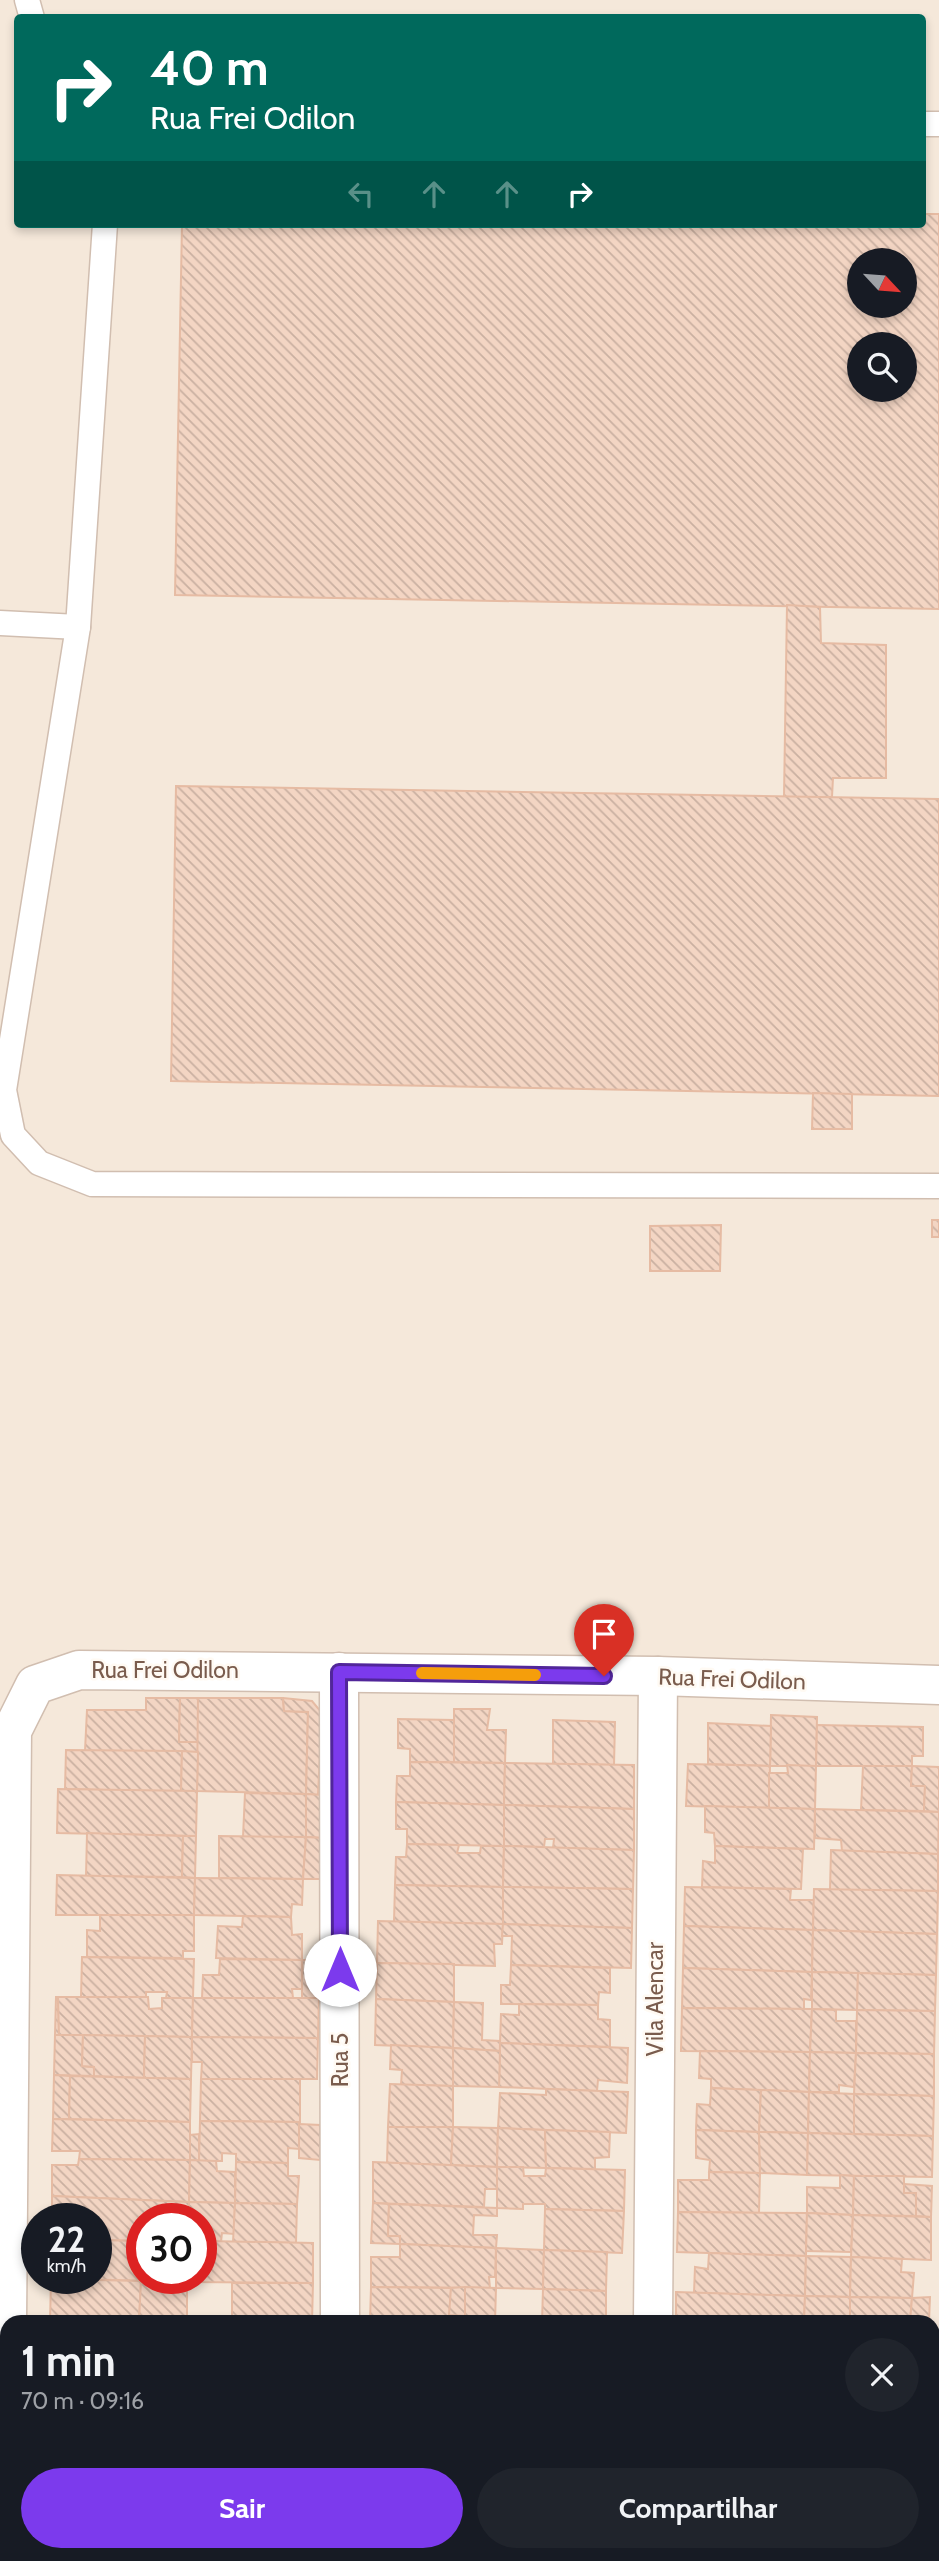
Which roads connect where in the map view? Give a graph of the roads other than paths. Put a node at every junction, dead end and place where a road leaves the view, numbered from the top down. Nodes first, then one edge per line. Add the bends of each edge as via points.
1 (105, 228) edge
2 (0, 624) edge
3 (78, 627) junction
4 (939, 1186) edge
5 (339, 1672) junction
6 (658, 1676) junction
7 (939, 1685) edge
8 (5, 1943) edge
9 (7, 2315) edge
10 (340, 2315) edge
11 (653, 2315) edge

1 - 3 lane
2 - 3 lane
3 - 4 lane via 4,1090 13,1135 39,1163 92,1184
5 - 6 street, Rua Frei Odilon
5 - 8 street, Rua Frei Odilon via 79,1670 35,1685 12,1731
5 - 10 street, Rua 5
6 - 7 street, Rua Frei Odilon
6 - 11 street, Vila Alencar
8 - 9 street, Rua Frei Odilon

